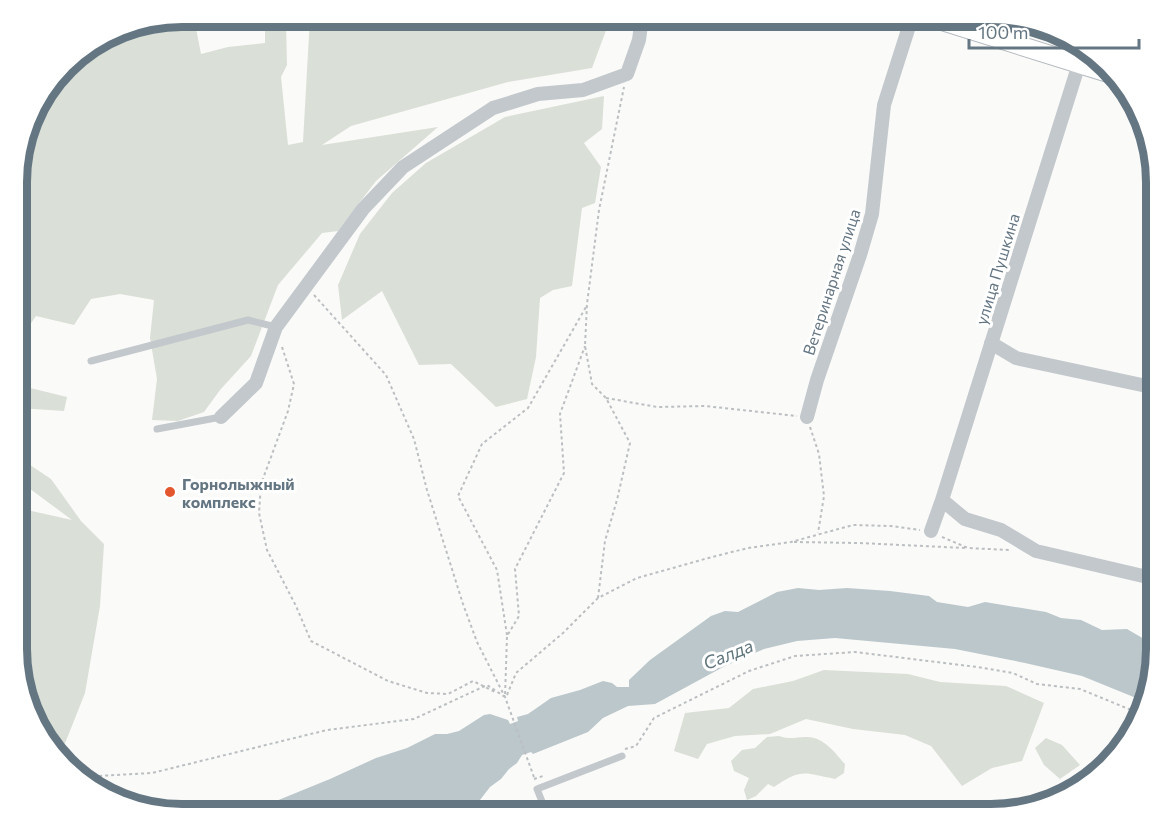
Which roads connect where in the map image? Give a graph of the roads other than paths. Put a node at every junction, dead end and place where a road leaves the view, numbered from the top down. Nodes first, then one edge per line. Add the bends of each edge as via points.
1 (641, 27) edge
2 (909, 27) edge
3 (961, 27) edge
4 (1006, 28) edge
5 (1002, 40) junction
6 (1081, 56) edge
7 (279, 323) junction
8 (991, 343) junction
9 (91, 361) dead end
10 (1146, 386) edge
11 (221, 417) joint
12 (807, 417) road end
13 (157, 429) dead end
14 (942, 500) junction
15 (932, 531) road end
16 (1146, 577) edge
17 (623, 753) road end
18 (543, 804) edge

1 - 7 street via 627,74 583,90 538,94 493,108 403,167 363,209
2 - 12 street, Ветеринарная улица via 884,105 872,214
3 - 5 street
4 - 5 lane
5 - 6 street
6 - 8 street, улица Пушкина
7 - 9 lane via 248,320
7 - 11 street via 256,383
8 - 10 street via 1016,358
8 - 14 street, улица Пушкина
11 - 13 lane
14 - 15 street, улица Пушкина
14 - 16 street via 965,519 1001,530 1036,551
17 - 18 lane via 537,789

